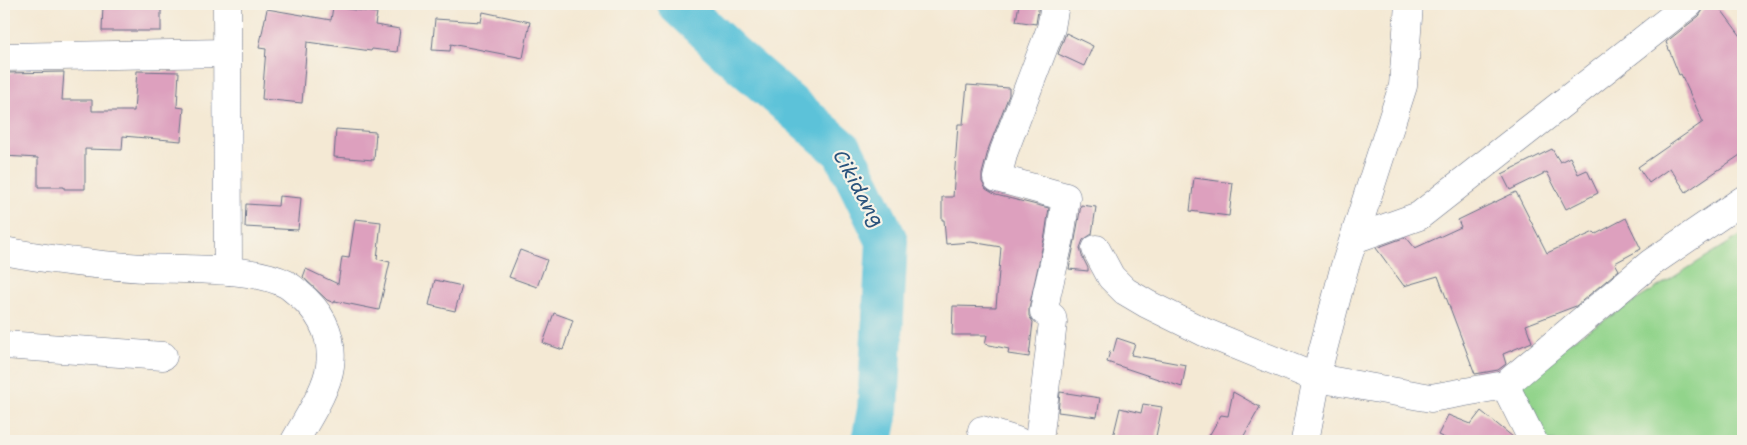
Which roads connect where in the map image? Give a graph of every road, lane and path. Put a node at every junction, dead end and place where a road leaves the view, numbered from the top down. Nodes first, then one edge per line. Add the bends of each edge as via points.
1 (227, 4) edge
2 (1055, 4) edge
3 (1409, 4) edge
4 (1689, 4) edge
5 (226, 53) junction
6 (4, 57) edge
7 (1743, 200) edge
8 (1354, 239) junction
9 (1096, 249) dead end
10 (4, 251) edge
11 (228, 271) junction
12 (4, 346) edge
13 (163, 356) dead end
14 (1317, 378) junction
15 (1505, 384) junction
16 (982, 430) dead end
17 (295, 441) edge
18 (1017, 441) edge
19 (1039, 441) edge
20 (1305, 441) edge
21 (1533, 441) edge

1 - 5 street
2 - 19 street via 1051,28 1004,151 997,178 1066,197 1046,293 1044,312 1052,317 1053,326
3 - 8 street via 1403,86
4 - 8 street via 1419,216
5 - 6 street
5 - 11 street
7 - 15 street via 1651,263
8 - 14 street
9 - 14 street via 1111,277 1147,304 1204,332
10 - 11 street via 142,268
11 - 17 street via 287,284 309,302 328,330 331,345 327,380
12 - 13 street
14 - 15 street via 1431,398
14 - 20 street
15 - 21 street
16 - 18 street

